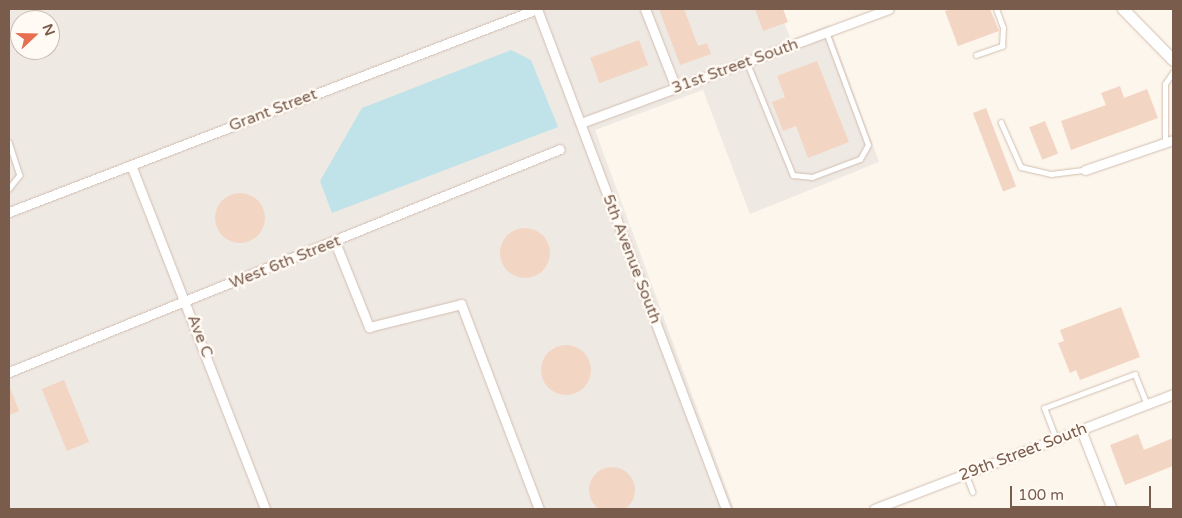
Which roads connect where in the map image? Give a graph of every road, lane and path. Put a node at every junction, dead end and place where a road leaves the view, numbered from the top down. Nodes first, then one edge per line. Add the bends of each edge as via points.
1 (537, 9) edge
2 (645, 9) edge
3 (889, 9) edge
4 (996, 9) edge
5 (1123, 9) edge
6 (826, 32) junction
7 (976, 55) dead end
8 (1173, 60) edge
9 (747, 62) junction
10 (1173, 72) edge
11 (676, 88) junction
12 (1001, 122) dead end
13 (581, 123) junction
14 (1169, 141) edge
15 (9, 142) edge
16 (560, 149) dead end
17 (131, 165) junction
18 (1085, 170) joint
19 (9, 189) edge
20 (9, 212) edge
21 (335, 242) junction
22 (187, 303) junction
23 (9, 372) edge
24 (1173, 394) edge
25 (1147, 404) junction
26 (1081, 430) junction
27 (1056, 439) junction
28 (966, 474) junction
29 (973, 492) dead end
30 (265, 509) edge
31 (539, 509) edge
32 (726, 509) edge
33 (874, 509) edge
34 (1112, 509) edge

1 - 13 street, 5th Avenue South
1 - 17 street, Grant Street
2 - 11 street
3 - 6 street, 31st Street South
4 - 7 lane via 1003,28 1002,46
5 - 8 main road
6 - 9 street, 31st Street South
6 - 9 lane via 868,145 860,159 802,179 793,175
9 - 11 street, 31st Street South
10 - 14 lane via 1165,84
11 - 13 street, 31st Street South
12 - 18 lane via 1021,167 1050,174
13 - 32 street, 5th Avenue South
14 - 18 street
15 - 19 lane via 20,175
16 - 21 street, West 6th Street
17 - 20 street, Grant Street
17 - 22 street, Ave C
21 - 22 street, West 6th Street
21 - 31 street via 369,327 461,304
22 - 23 street, West 6th Street
22 - 30 street, Ave C
24 - 25 street, 29th Street South
25 - 26 street, 29th Street South
25 - 27 lane via 1135,374 1044,408
26 - 27 street, 29th Street South
26 - 34 street
27 - 28 street, 29th Street South
28 - 29 lane
28 - 33 street, 29th Street South

